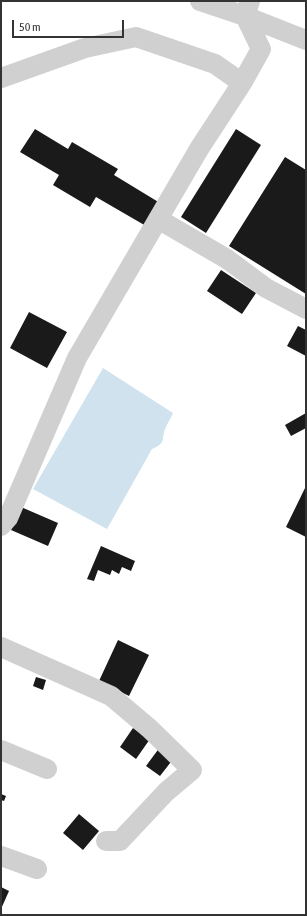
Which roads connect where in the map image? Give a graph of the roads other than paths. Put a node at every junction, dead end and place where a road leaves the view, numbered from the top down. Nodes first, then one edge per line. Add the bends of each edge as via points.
1 (200, 1) edge
2 (247, 8) edge
3 (306, 40) edge
4 (1, 78) edge
5 (242, 83) junction
6 (158, 219) junction
7 (306, 309) edge
8 (1, 526) edge
9 (1, 647) edge
10 (1, 750) edge
11 (47, 769) dead end
12 (106, 841) dead end
13 (1, 856) edge
14 (37, 869) dead end

1 - 2 street
2 - 3 street
2 - 5 street via 260,49
4 - 5 street via 85,48 136,37 215,64
5 - 6 street
6 - 7 street via 226,259 266,288
6 - 8 street via 77,358 8,518
9 - 12 street via 111,696 192,770 166,792 120,842
10 - 11 street
13 - 14 street

